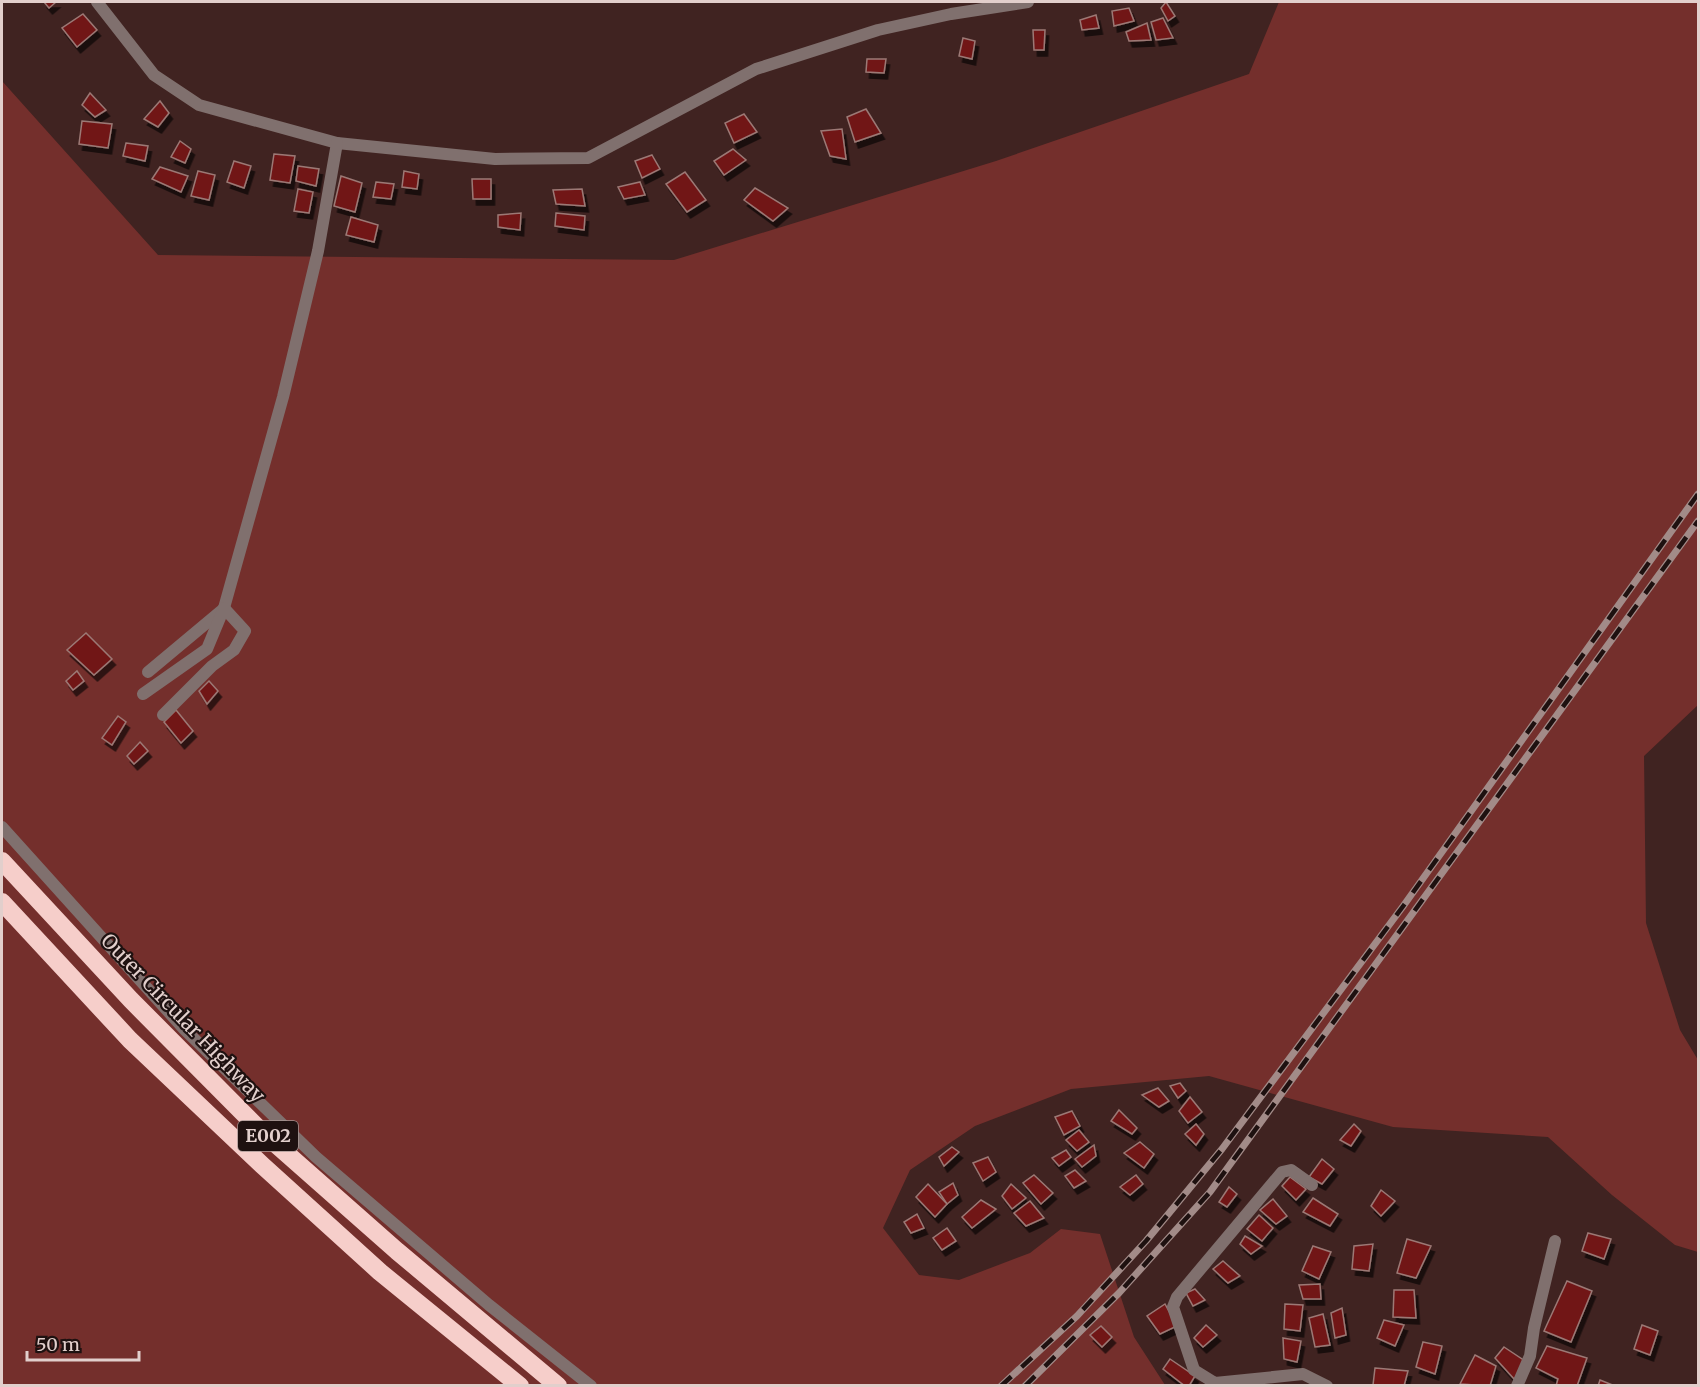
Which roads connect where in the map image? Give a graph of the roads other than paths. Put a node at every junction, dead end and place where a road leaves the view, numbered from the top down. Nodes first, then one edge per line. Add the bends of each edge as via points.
1 (97, 2) edge
2 (1028, 2) edge
3 (336, 143) junction
4 (225, 608) junction
5 (147, 672) dead end
6 (142, 694) dead end
7 (164, 715) dead end
8 (2, 827) edge
9 (2, 861) edge
10 (2, 902) edge
11 (1311, 1185) dead end
12 (1555, 1241) dead end
13 (520, 1386) edge
14 (558, 1386) edge
15 (591, 1386) edge
16 (1327, 1386) edge
17 (1516, 1386) edge

1 - 3 street via 154,75 200,105
2 - 3 street via 878,30 756,69 588,158 495,159
3 - 4 street via 318,251
4 - 5 street
4 - 6 street via 207,649
4 - 7 street via 245,631 234,650
8 - 15 street via 184,1029 316,1157 489,1305
9 - 14 highway, Outer Circular Highway / E002 via 131,1000 261,1131
10 - 13 highway, E002 via 130,1040 254,1156 380,1272
11 - 16 street via 1291,1170 1282,1172 1177,1297 1173,1307 1194,1370 1215,1383 1303,1374
12 - 17 street via 1530,1356

